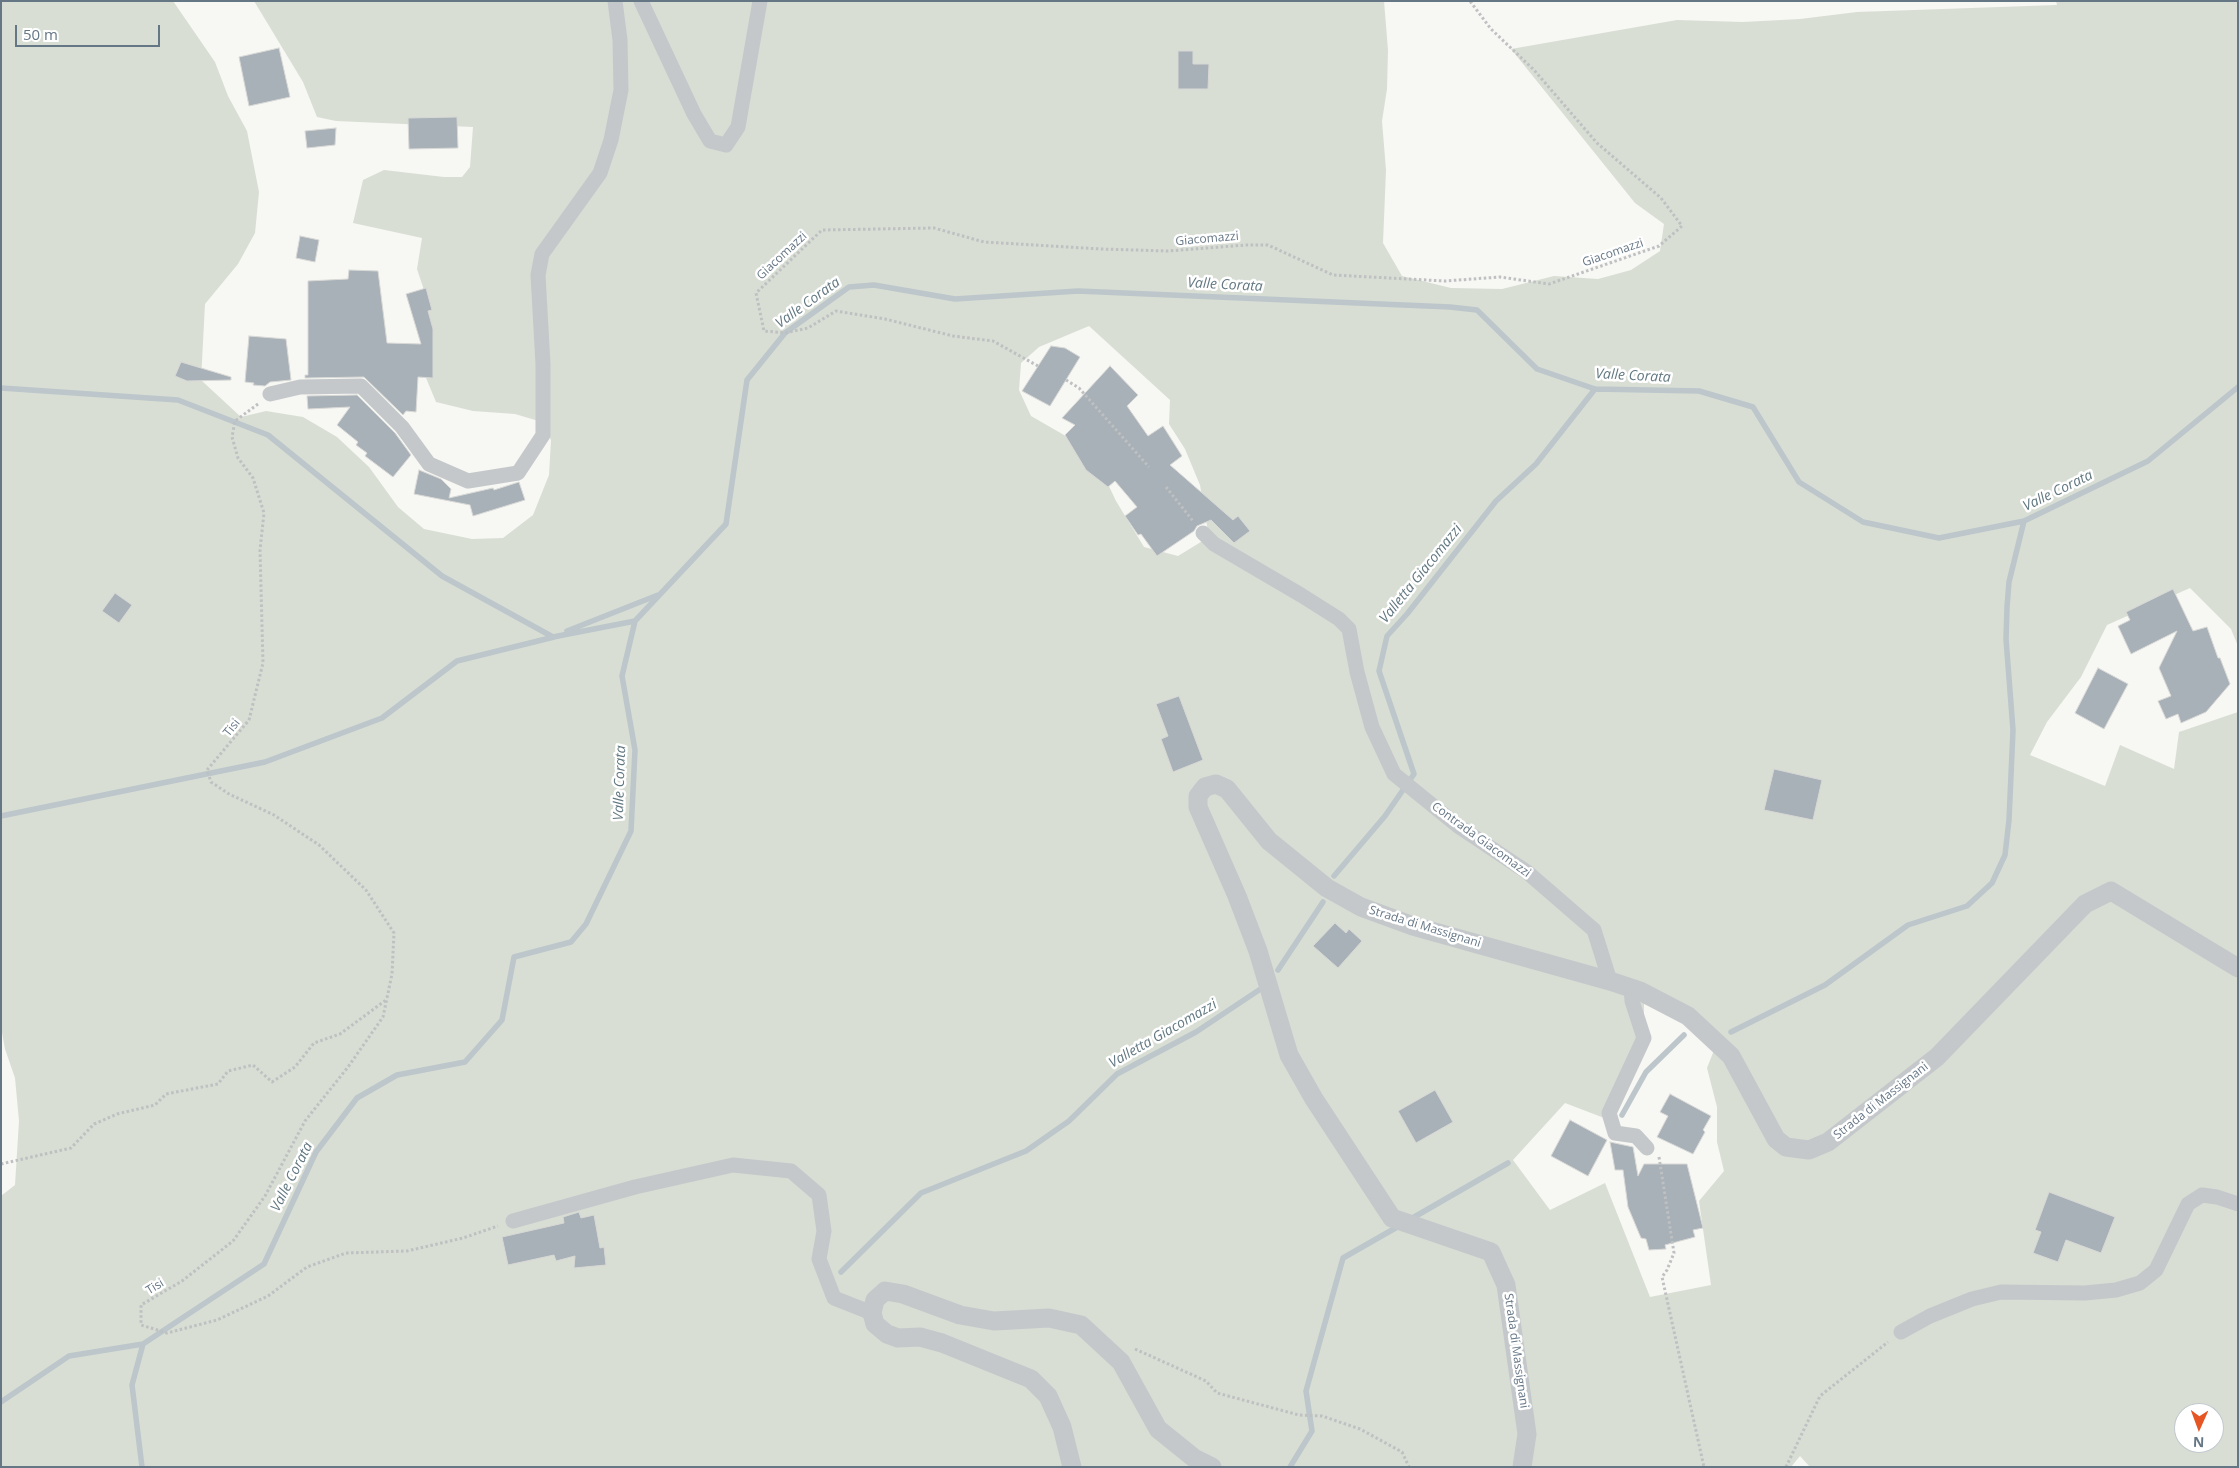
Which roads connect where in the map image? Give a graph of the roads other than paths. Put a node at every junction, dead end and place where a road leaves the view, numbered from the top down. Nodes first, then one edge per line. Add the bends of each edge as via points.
1 (615, 1) edge
2 (641, 1) edge
3 (760, 1) edge
4 (270, 394) road end
5 (1203, 533) road end
6 (2238, 968) edge
7 (1610, 981) junction
8 (1631, 988) junction
9 (1647, 1148) road end
10 (2238, 1204) edge
11 (513, 1221) road end
12 (873, 1307) junction
13 (1900, 1332) road end
14 (1072, 1467) edge
15 (1212, 1467) edge
16 (1522, 1467) edge

1 - 4 street via 621,90 611,140 600,173 542,254 538,275 543,435 518,473 468,480 429,464 402,427 361,386 300,387
2 - 3 street via 694,114 710,141 726,145 738,127
5 - 7 street, Contrada Giacomazzi via 1214,544 1301,595 1349,629 1372,727 1394,774 1458,826 1527,872 1594,930
6 - 8 street, Strada di Massignani via 2112,891 2085,904 1937,1057 1828,1142 1809,1150 1786,1147 1776,1139 1730,1056 1688,1016
7 - 8 street, Strada di Massignani
7 - 16 street, Strada di Massignani via 1413,926 1360,907 1327,888 1269,841 1222,786 1211,784 1198,796 1198,807 1258,951 1290,1055 1314,1100 1392,1218 1492,1252 1508,1295 1528,1434
8 - 9 street via 1644,1038 1609,1113 1616,1133 1636,1136
10 - 13 street via 2202,1195 2188,1204 2156,1270 2140,1283 2116,1290 2084,1293 2001,1292 1972,1298
11 - 12 street via 635,1187 733,1166 791,1171 820,1195 824,1231 819,1259 834,1298
12 - 14 street via 874,1324 887,1334 942,1343 1031,1379 1048,1396 1062,1427
12 - 15 street via 885,1291 902,1294 960,1316 994,1321 1049,1318 1081,1325 1121,1362 1158,1429 1194,1458

